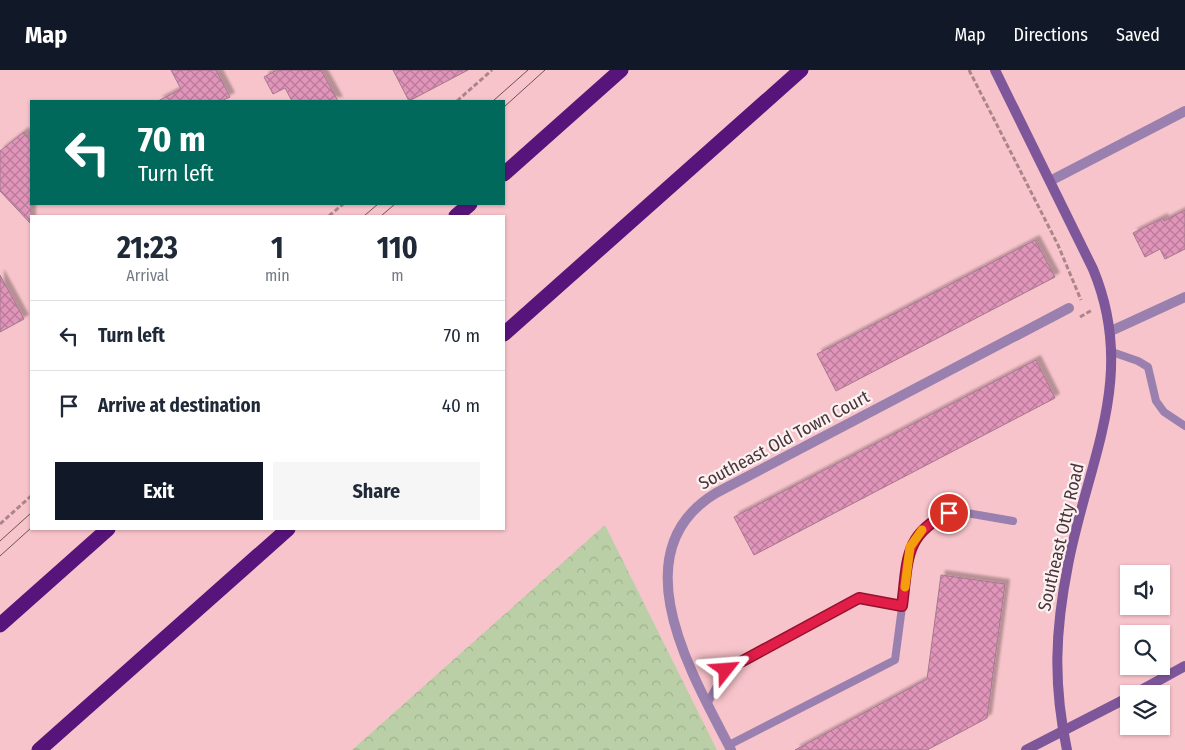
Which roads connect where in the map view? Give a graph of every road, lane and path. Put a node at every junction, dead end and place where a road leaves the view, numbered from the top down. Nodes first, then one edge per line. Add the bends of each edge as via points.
1 (492, 70) edge
2 (621, 70) edge
3 (801, 70) edge
4 (968, 70) edge
5 (995, 70) edge
6 (458, 100) edge
7 (1185, 111) edge
8 (505, 173) edge
9 (1050, 180) junction
10 (342, 205) edge
11 (469, 205) edge
12 (330, 215) edge
13 (457, 215) edge
14 (1102, 291) junction
15 (1185, 297) edge
16 (1082, 301) junction
17 (1069, 308) joint
18 (1111, 331) junction
19 (505, 333) edge
20 (1112, 352) junction
21 (1185, 426) edge
22 (30, 497) edge
23 (1013, 521) dead end
24 (0, 524) edge
25 (107, 530) edge
26 (287, 530) edge
27 (902, 606) junction
28 (0, 625) edge
29 (1185, 666) edge
30 (1150, 685) edge
31 (1120, 702) edge
32 (707, 704) junction
33 (1063, 731) junction
34 (730, 748) edge
35 (39, 750) edge
36 (1026, 750) edge
37 (1067, 750) edge

1 - 6 path
2 - 8 highway
3 - 19 highway
4 - 16 path via 1058,245
5 - 9 street, Southeast Otty Road
7 - 9 street
9 - 14 street, Southeast Otty Road
10 - 12 path
11 - 13 highway
14 - 16 path
14 - 18 street, Southeast Otty Road
15 - 18 street
16 - 17 path
17 - 32 street, Southeast Old Town Court via 716,493 701,502 683,521 672,541 667,567 668,596 684,654
18 - 20 street, Southeast Otty Road
20 - 21 lane via 1148,367 1156,401 1164,412
20 - 33 street, Southeast Otty Road via 1107,416 1068,563 1057,630 1056,660
22 - 24 path
23 - 27 lane via 962,512 949,513 934,520 910,547
25 - 28 highway
26 - 35 highway
27 - 32 lane via 859,598 726,670
27 - 34 lane via 895,660
29 - 30 street
31 - 33 street
32 - 34 street, Southeast Old Town Court
33 - 36 street
33 - 37 street, Southeast Otty Road

